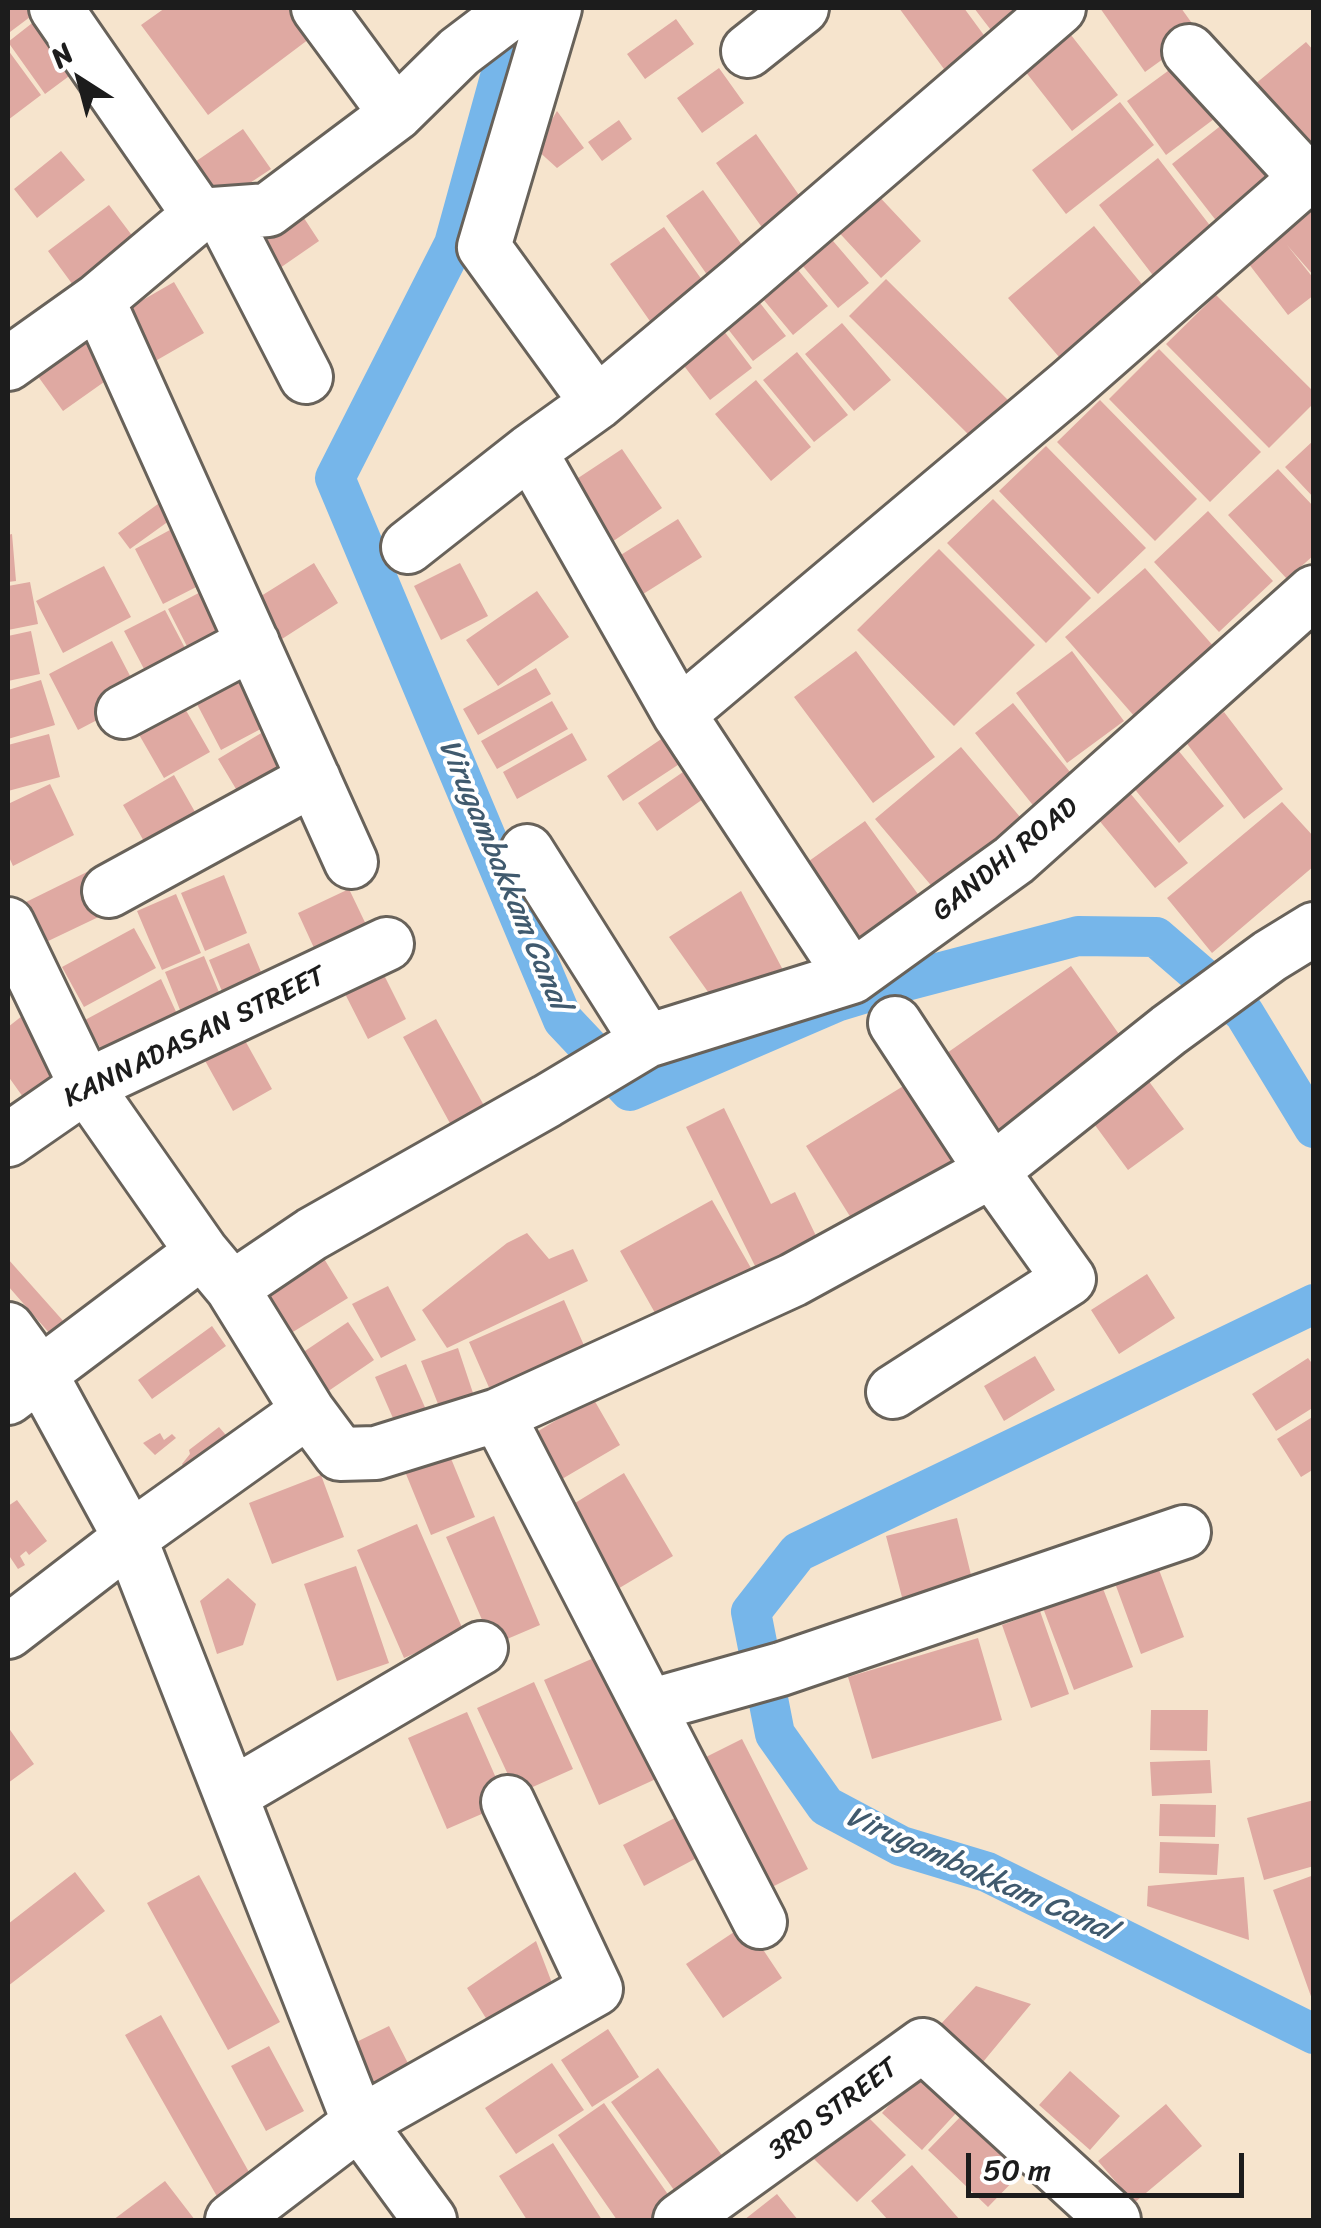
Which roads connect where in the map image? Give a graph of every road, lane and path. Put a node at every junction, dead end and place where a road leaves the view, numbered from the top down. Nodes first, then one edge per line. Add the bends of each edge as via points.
1 (56, 8) edge
2 (517, 8) edge
3 (556, 8) edge
4 (802, 8) edge
5 (1060, 8) edge
6 (338, 16) edge
7 (748, 51) dead end
8 (1189, 51) dead end
9 (396, 114) junction
10 (1310, 174) edge
11 (211, 214) junction
12 (98, 300) junction
13 (8, 364) edge
14 (306, 377) dead end
15 (597, 403) junction
16 (530, 451) junction
17 (408, 547) dead end
18 (1314, 592) edge
19 (253, 643) junction
20 (124, 712) dead end
21 (678, 714) junction
22 (314, 779) junction
23 (527, 851) dead end
24 (351, 862) dead end
25 (109, 891) dead end
26 (8, 924) edge
27 (1314, 929) edge
28 (388, 944) dead end
29 (852, 977) junction
30 (895, 1023) dead end
31 (646, 1041) junction
32 (86, 1086) junction
33 (8, 1140) edge
34 (992, 1171) junction
35 (217, 1270) junction
36 (8, 1328) edge
37 (24, 1385) edge
38 (893, 1392) dead end
39 (308, 1411) junction
40 (498, 1415) junction
41 (1184, 1532) dead end
42 (130, 1538) junction
43 (8, 1632) edge
44 (481, 1648) dead end
45 (649, 1706) junction
46 (231, 1795) junction
47 (508, 1802) dead end
48 (760, 1922) dead end
49 (359, 2123) junction
50 (232, 2220) edge
51 (430, 2220) edge
52 (680, 2220) edge
53 (1114, 2220) edge

1 - 11 street
2 - 9 street via 459,52
3 - 15 street via 484,247
4 - 7 street
5 - 15 street
6 - 9 street
8 - 10 street
9 - 11 street via 268,210
10 - 21 street
11 - 12 street
11 - 14 street
12 - 13 street
12 - 19 street
15 - 16 street
16 - 17 street
16 - 21 street
18 - 29 street, GANDHI ROAD via 1014,860
19 - 20 street
19 - 22 street
21 - 29 street
22 - 24 street
22 - 25 street
23 - 31 street
26 - 32 street
27 - 34 street via 1169,1030
28 - 32 street, KANNADASAN STREET
29 - 31 street, GANDHI ROAD
30 - 34 street
31 - 35 street, GANDHI ROAD via 312,1234
32 - 33 street, KANNADASAN STREET
32 - 35 street
34 - 38 street via 1069,1279
34 - 40 street via 793,1280
35 - 37 street, GANDHI ROAD
35 - 39 street
36 - 37 street
37 - 42 street
39 - 40 street via 340,1454 376,1453
39 - 42 street
40 - 45 street
41 - 45 street via 781,1669
42 - 43 street
42 - 46 street
44 - 46 street
45 - 48 street
46 - 49 street
47 - 49 street via 596,1989
49 - 50 street
49 - 51 street
52 - 53 street, 3RD STREET via 923,2045

